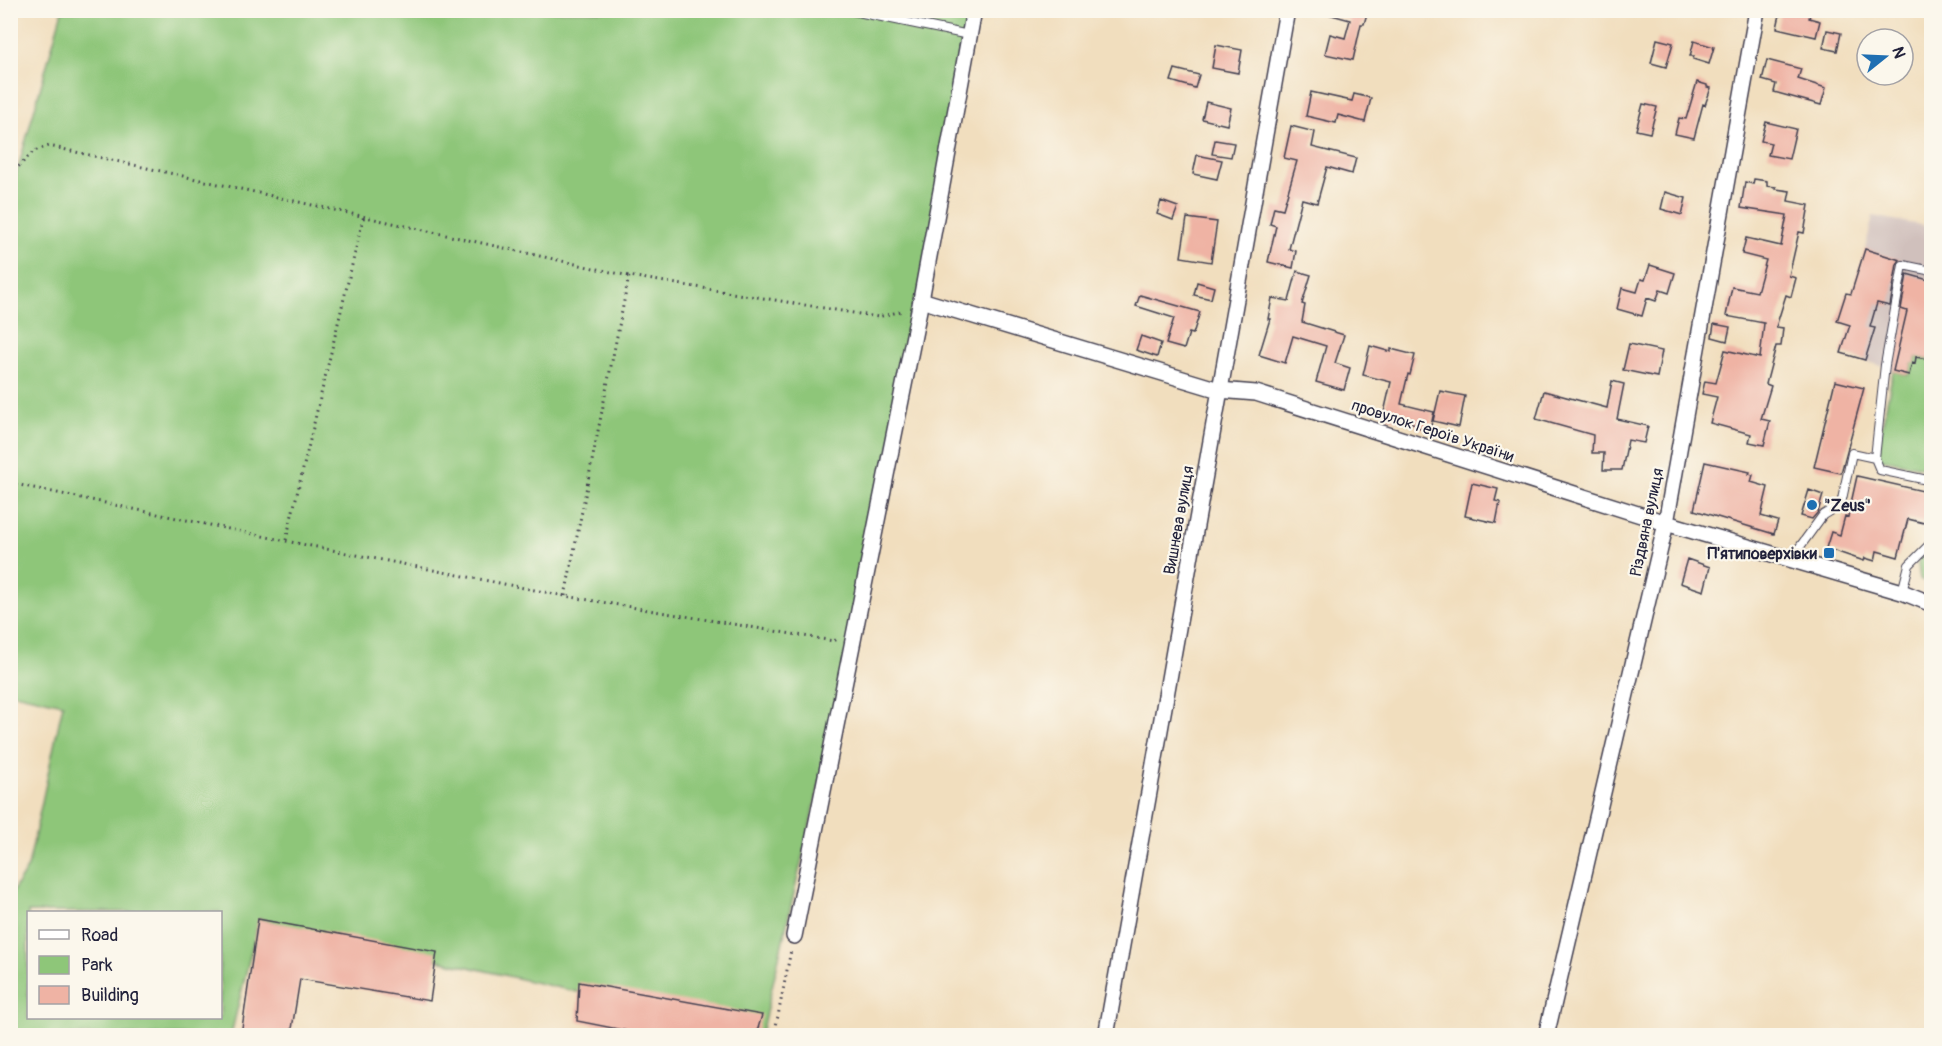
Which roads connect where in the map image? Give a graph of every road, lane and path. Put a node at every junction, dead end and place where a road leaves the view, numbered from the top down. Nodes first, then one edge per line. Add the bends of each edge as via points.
1 (848, 10) edge
2 (974, 10) edge
3 (1287, 10) edge
4 (1757, 10) edge
5 (969, 35) junction
6 (10, 175) edge
7 (364, 215) junction
8 (1932, 271) edge
9 (629, 276) junction
10 (921, 300) junction
11 (1219, 390) junction
12 (1875, 458) junction
13 (1932, 481) edge
14 (10, 483) edge
15 (1666, 523) junction
16 (286, 541) junction
17 (1932, 542) edge
18 (1790, 559) junction
19 (1902, 592) junction
20 (565, 596) junction
21 (1932, 604) edge
22 (855, 630) junction
23 (794, 936) joint
24 (774, 1035) edge
25 (1106, 1035) edge
26 (1546, 1035) edge

1 - 5 lane
2 - 5 street
3 - 11 street, Вишнева вулиця
4 - 15 street, Різдвяна вулиця
5 - 10 street
6 - 7 path via 34,151 49,146
7 - 9 path
7 - 16 path
8 - 12 lane via 1903,266 1885,365
9 - 10 path via 878,317 915,308
9 - 20 path
10 - 11 street, провулок Героїв України
10 - 22 street
11 - 15 street, провулок Героїв України via 1256,393
11 - 25 street, Вишнева вулиця
12 - 13 lane via 1880,470
12 - 18 lane via 1852,453 1841,504 1822,515
14 - 16 path
15 - 18 street, провулок Героїв України
15 - 26 street, Різдвяна вулиця
16 - 20 path
17 - 19 lane via 1909,565
18 - 19 street, провулок Героїв України
19 - 21 street, провулок Героїв України
20 - 22 path via 834,641
22 - 23 street
23 - 24 path

